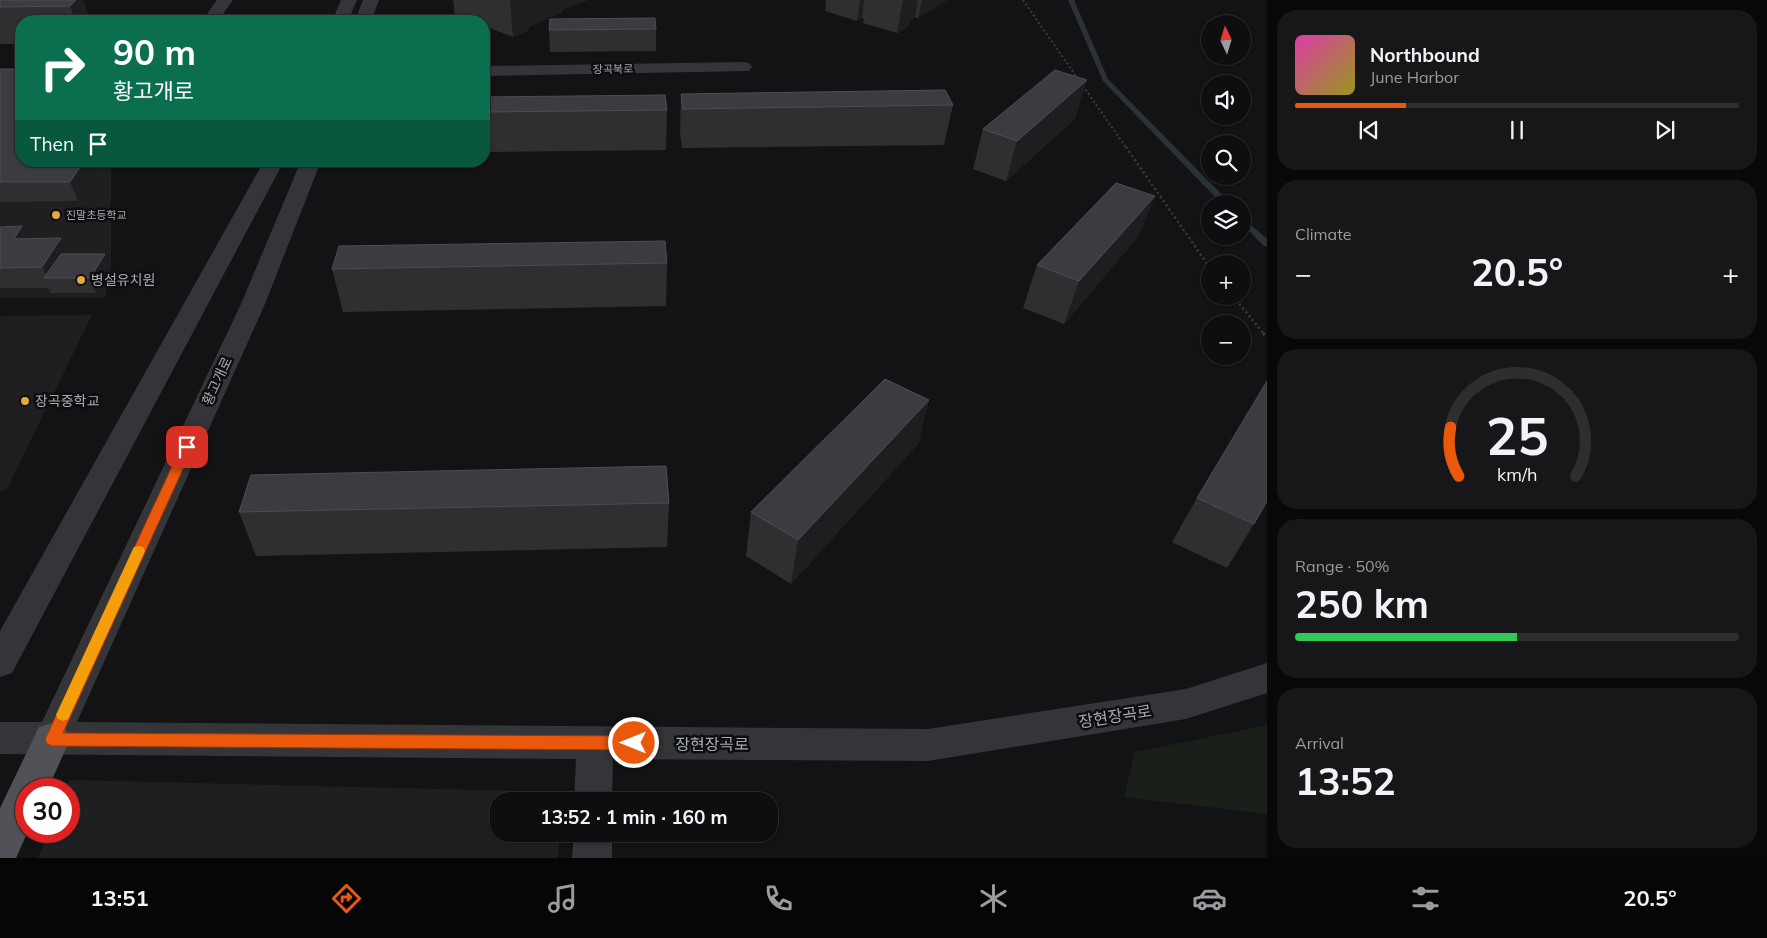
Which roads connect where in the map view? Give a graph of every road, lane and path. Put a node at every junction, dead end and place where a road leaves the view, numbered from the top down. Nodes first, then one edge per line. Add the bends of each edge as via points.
1 (224, 0) edge
2 (349, 0) edge
3 (370, 0) edge
4 (1023, 0) edge
5 (214, 15) edge
6 (343, 15) edge
7 (365, 15) edge
8 (743, 67) dead end
9 (490, 71) edge
10 (271, 167) edge
11 (309, 167) edge
12 (1201, 255) edge
13 (1240, 305) edge
14 (1267, 338) edge
15 (0, 663) edge
16 (1267, 678) edge
17 (0, 738) edge
18 (52, 739) junction
19 (595, 743) junction
20 (34, 778) edge
21 (593, 792) edge
22 (15, 818) edge
23 (593, 842) edge
24 (0, 850) edge
25 (592, 858) edge

1 - 5 street
2 - 6 street
3 - 7 street
4 - 12 path
8 - 9 street, 장곡북로
10 - 15 street
11 - 18 street, 황고개로 via 253,304
13 - 14 path
16 - 19 street, 장현장곡로 via 1186,704 928,745
17 - 18 street, 장현장곡로
18 - 19 street, 장현장곡로
18 - 20 main road, 황고개로
19 - 21 street
22 - 24 main road
23 - 25 street

